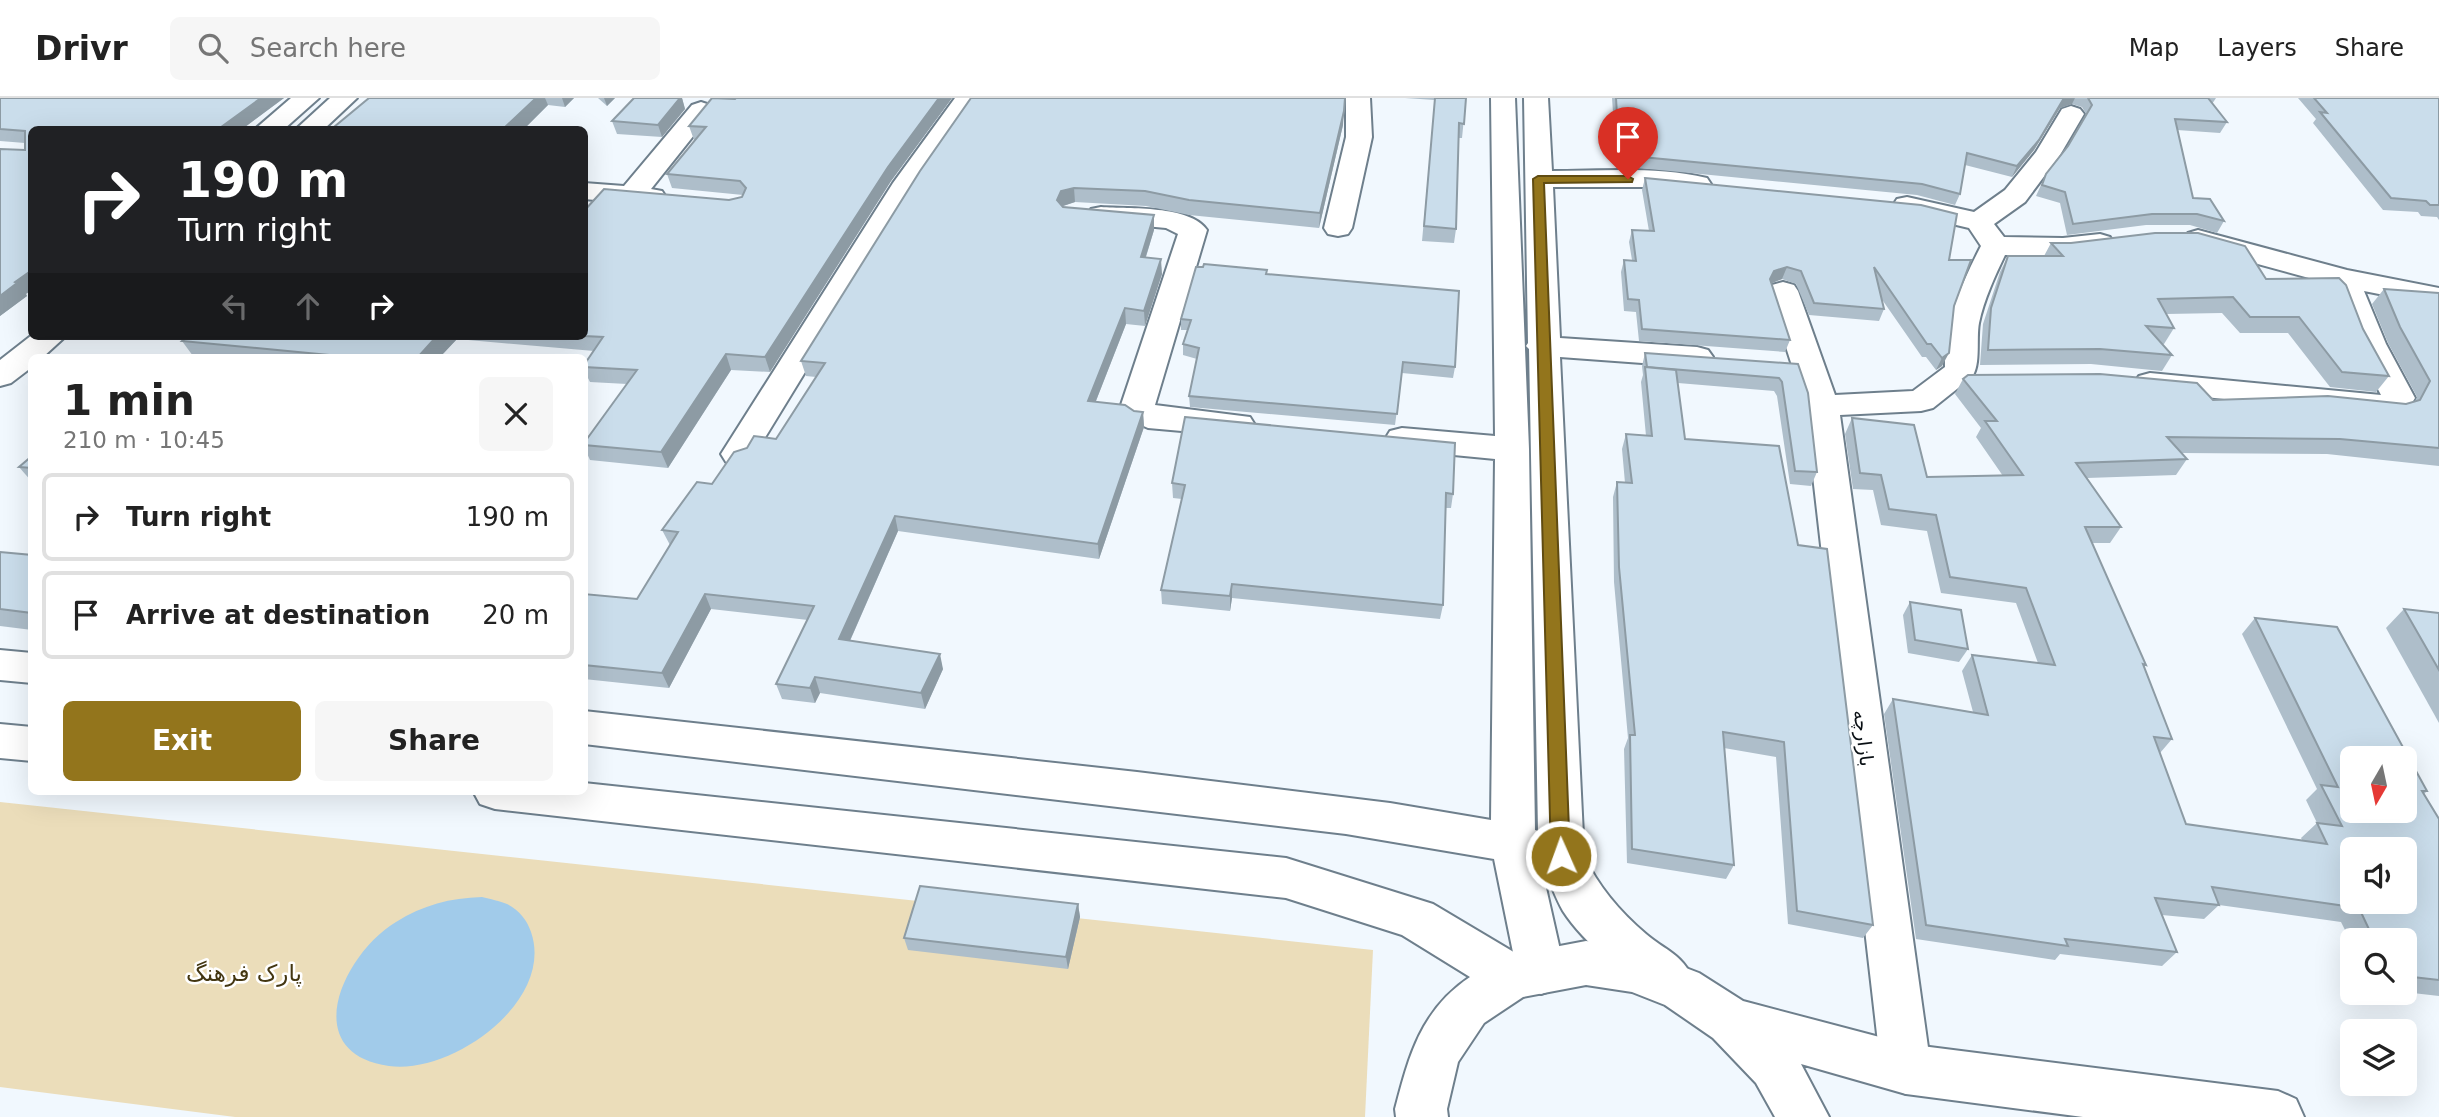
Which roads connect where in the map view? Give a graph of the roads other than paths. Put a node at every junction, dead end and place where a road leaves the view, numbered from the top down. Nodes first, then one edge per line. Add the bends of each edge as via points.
1 (307, 98) edge
2 (345, 98) edge
3 (968, 98) edge
4 (1358, 98) edge
5 (1503, 98) edge
6 (1536, 98) edge
7 (701, 110) edge
8 (2071, 114) dead end
9 (272, 126) edge
10 (312, 126) edge
11 (1538, 179) junction
12 (1716, 186) edge
13 (588, 191) edge
14 (631, 195) junction
15 (683, 199) edge
16 (1877, 202) edge
17 (1075, 213) edge
18 (1338, 228) dead end
19 (1987, 234) junction
20 (2168, 237) edge
21 (2132, 239) edge
22 (2344, 278) junction
23 (1783, 291) dead end
24 (2439, 297) edge
25 (28, 321) edge
26 (45, 340) edge
27 (0, 344) edge
28 (1542, 346) junction
29 (1730, 360) edge
30 (0, 376) edge
31 (1950, 378) junction
32 (1988, 378) edge
33 (2118, 380) edge
34 (1822, 406) junction
35 (1269, 427) edge
36 (1377, 437) edge
37 (1512, 449) junction
38 (738, 454) edge
39 (0, 665) edge
40 (28, 668) edge
41 (588, 727) edge
42 (0, 741) edge
43 (28, 744) edge
44 (531, 795) edge
45 (1514, 842) junction
46 (1561, 856) junction
47 (1527, 975) junction
48 (1682, 989) junction
49 (1731, 1021) junction
50 (1906, 1069) junction
51 (1422, 1117) edge
52 (1803, 1117) edge
53 (2278, 1117) edge

1 - 9 main road
2 - 10 main road
3 - 38 main road via 907,183
4 - 18 main road via 1359,136
5 - 37 main road
6 - 11 main road
7 - 14 main road
8 - 19 main road via 2047,155
11 - 12 main road via 1650,179
11 - 28 main road
13 - 14 main road
14 - 15 main road
16 - 19 main road via 1917,206
17 - 35 main road via 1171,220 1193,230 1138,405 1140,412 1148,417
19 - 21 main road via 2063,247
19 - 31 main road via 1959,344 1961,370
20 - 22 main road via 2235,247
22 - 24 main road
22 - 33 main road via 2370,344 2399,398 2393,407
23 - 34 main road, بازارچه via 1796,365
25 - 27 main road
26 - 30 main road
28 - 29 main road
28 - 46 main road
31 - 32 main road
31 - 34 main road via 1921,401
34 - 50 main road, بازارچه
36 - 37 main road
37 - 45 main road
39 - 40 main road
41 - 45 main road via 1076,782
42 - 43 main road
44 - 47 main road via 1286,878 1416,919
45 - 46 main road
45 - 47 main road
46 - 48 main road via 1580,897 1629,949
47 - 48 main road via 1586,964 1634,970
47 - 51 main road via 1467,1007 1436,1052
48 - 49 main road
49 - 50 main road
49 - 52 main road via 1774,1066
50 - 53 main road

